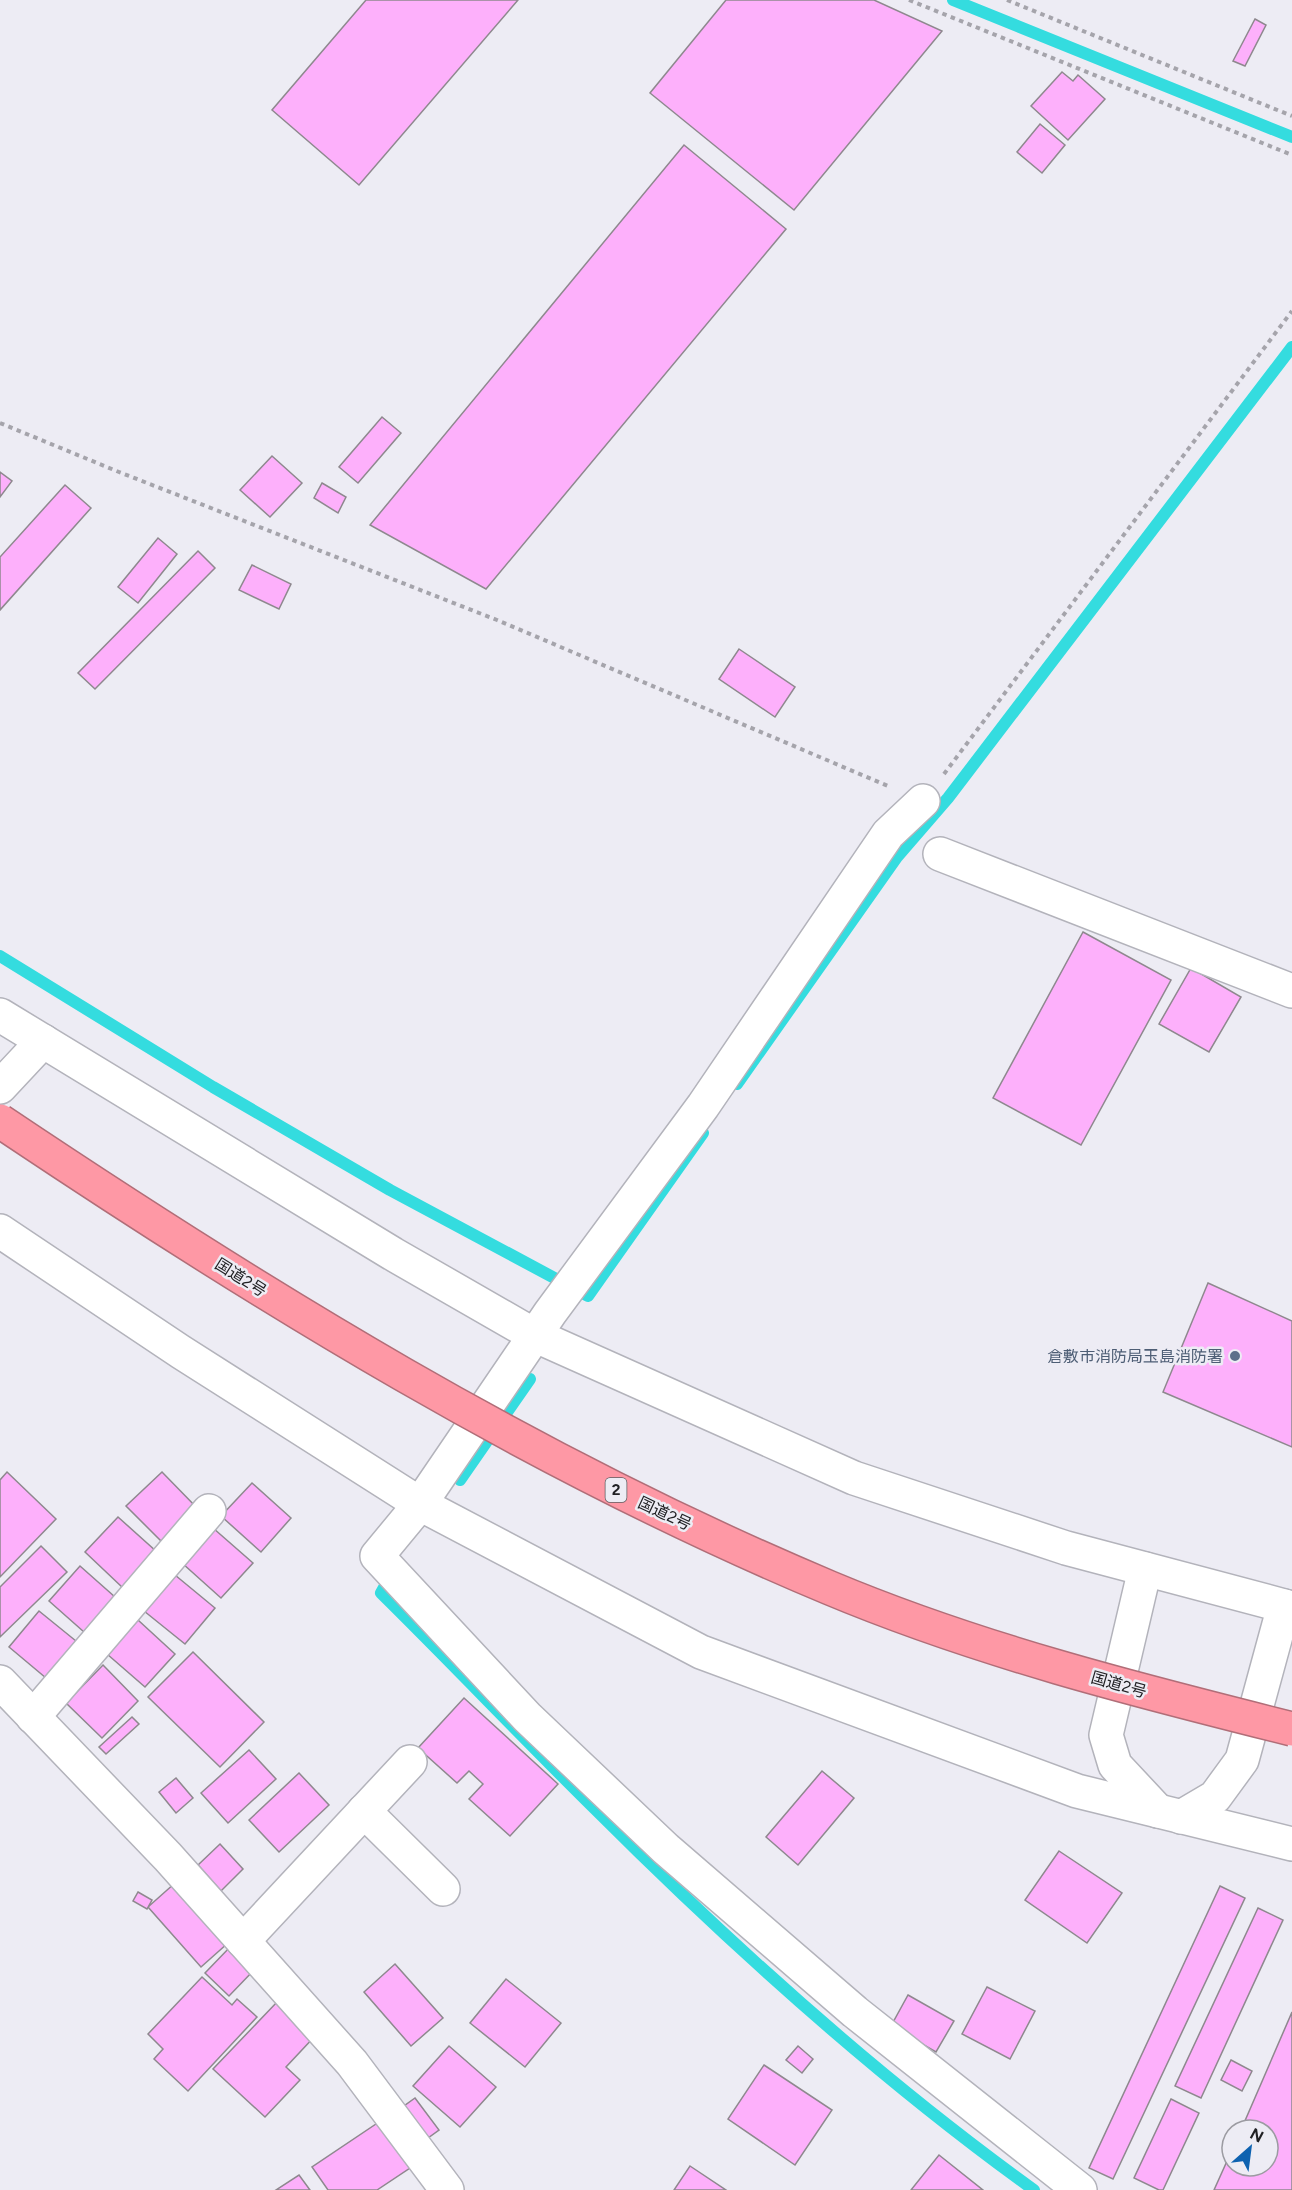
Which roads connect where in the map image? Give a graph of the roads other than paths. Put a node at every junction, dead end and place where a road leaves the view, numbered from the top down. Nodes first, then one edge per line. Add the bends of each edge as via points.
1 (923, 801) road end
2 (940, 854) dead end
3 (1292, 991) edge
4 (0, 1015) edge
5 (43, 1041) junction
6 (0, 1087) edge
7 (0, 1122) edge
8 (0, 1230) edge
9 (534, 1335) junction
10 (420, 1504) junction
11 (209, 1510) dead end
12 (1145, 1569) junction
13 (1288, 1607) edge
14 (0, 1682) edge
15 (33, 1717) junction
16 (1292, 1729) edge
17 (410, 1762) dead end
18 (364, 1811) junction
19 (1169, 1814) junction
20 (1292, 1844) edge
21 (443, 1889) dead end
22 (243, 1941) junction
23 (447, 2190) edge
24 (1080, 2190) edge

1 - 9 street via 888,834 703,1106
2 - 3 street
4 - 5 street
5 - 6 street
5 - 9 street
7 - 16 highway, 国道2号 / 2, bridge via 313,1323 586,1475 700,1529 831,1588 955,1635 1144,1692
8 - 10 street
9 - 10 street
9 - 12 street via 854,1478 1066,1548
10 - 19 street via 701,1652 1077,1791
10 - 24 street via 377,1556 527,1717 666,1849 846,2004
11 - 15 street
12 - 13 street
12 - 19 street via 1106,1735 1115,1765
13 - 19 street via 1242,1760 1215,1797
14 - 15 street
15 - 22 street
17 - 18 street
18 - 21 street
18 - 22 street
19 - 20 street
22 - 23 street via 352,2063

